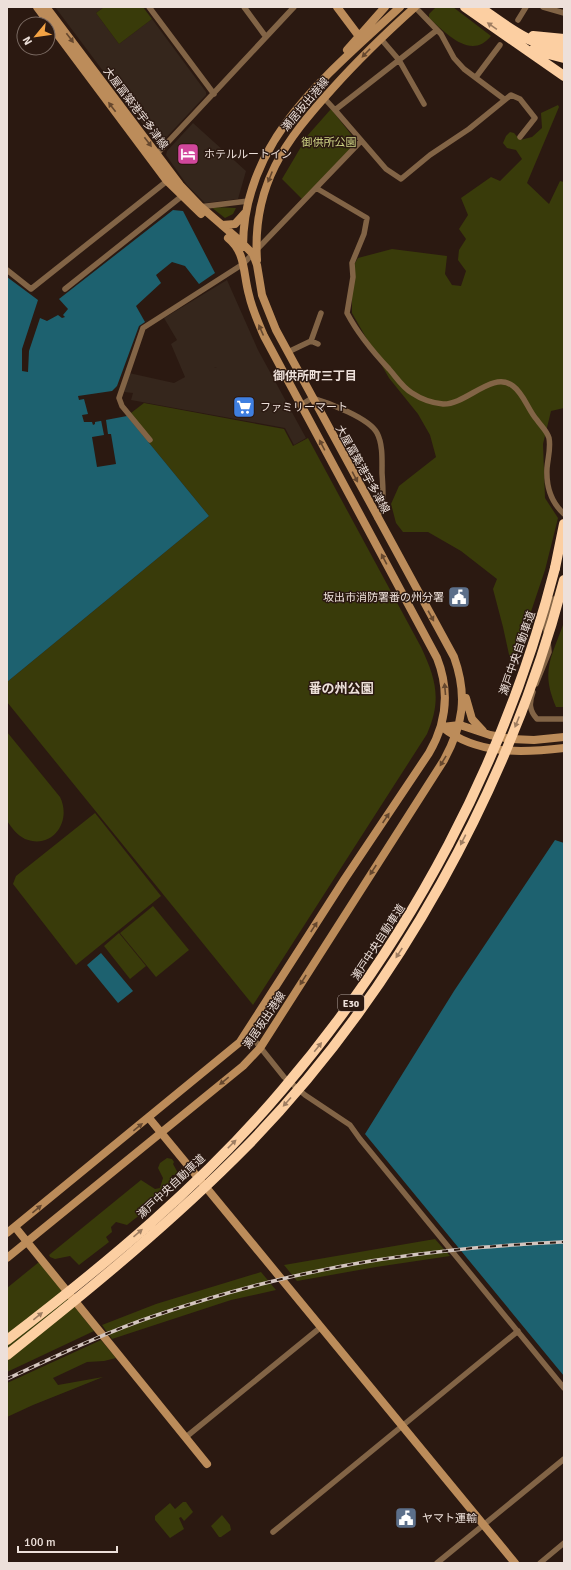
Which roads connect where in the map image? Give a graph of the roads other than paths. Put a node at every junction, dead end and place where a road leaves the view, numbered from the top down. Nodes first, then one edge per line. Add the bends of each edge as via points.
1 (37, 7) edge
2 (46, 7) edge
3 (149, 7) edge
4 (244, 7) edge
5 (294, 7) edge
6 (337, 7) edge
7 (384, 7) edge
8 (400, 7) edge
9 (415, 7) edge
10 (464, 7) edge
11 (479, 7) edge
12 (526, 7) edge
13 (543, 7) edge
14 (564, 13) edge
15 (518, 20) dead end
16 (438, 30) junction
17 (518, 33) junction
18 (266, 37) junction
19 (360, 39) junction
20 (381, 39) junction
21 (564, 39) edge
22 (500, 45) dead end
23 (520, 46) junction
24 (564, 48) edge
25 (564, 58) edge
26 (399, 60) junction
27 (564, 76) edge
28 (476, 77) junction
29 (214, 94) junction
30 (324, 98) junction
31 (504, 99) junction
32 (424, 104) dead end
33 (335, 110) junction
34 (520, 137) dead end
35 (361, 141) junction
36 (154, 157) junction
37 (167, 181) junction
38 (316, 188) junction
39 (182, 196) junction
40 (248, 201) junction
41 (198, 207) junction
42 (246, 212) junction
43 (259, 216) junction
44 (222, 225) junction
45 (228, 237) junction
46 (241, 240) junction
47 (254, 253) junction
48 (243, 264) junction
49 (257, 265) joint
50 (7, 270) edge
51 (65, 289) dead end
52 (321, 313) dead end
53 (311, 340) junction
54 (318, 344) dead end
55 (288, 352) junction
56 (312, 398) junction
57 (300, 405) junction
58 (150, 440) dead end
59 (564, 514) edge
60 (378, 518) junction
61 (564, 524) edge
62 (564, 532) edge
63 (555, 568) junction
64 (409, 575) junction
65 (564, 580) edge
66 (396, 582) junction
67 (564, 586) edge
68 (564, 595) edge
69 (545, 646) junction
70 (454, 657) junction
71 (564, 719) edge
72 (460, 725) junction
73 (442, 727) junction
74 (490, 735) junction
75 (564, 737) edge
76 (455, 738) junction
77 (564, 748) edge
78 (248, 1032) junction
79 (260, 1048) junction
80 (149, 1118) junction
81 (162, 1133) junction
82 (15, 1227) junction
83 (7, 1234) edge
84 (28, 1242) junction
85 (7, 1258) edge
86 (321, 1327) junction
87 (518, 1331) junction
88 (7, 1340) edge
89 (7, 1355) edge
90 (564, 1388) edge
91 (402, 1426) junction
92 (186, 1437) junction
93 (564, 1459) edge
94 (207, 1464) dead end
95 (484, 1525) junction
96 (273, 1532) dead end
97 (564, 1543) edge
98 (438, 1563) edge
99 (514, 1563) edge
100 (540, 1563) edge

36 -> 1 main road, 大屋冨築港宇多津線
2 -> 36 main road, 大屋冨築港宇多津線
3 - 29 street
4 - 18 street
5 - 18 street
6 - 19 main road
7 - 19 main road, 瀬居坂出港線
8 - 19 main road, 瀬居坂出港線
9 - 16 street
9 - 20 main road, 瀬居坂出港線
23 -> 10 highway
11 - 17 highway
12 - 15 street
13 - 14 street
16 - 26 street
16 - 28 street via 454,58
17 - 21 highway
17 - 24 highway via 537,42
18 - 29 street
19 - 40 main road, 瀬居坂出港線 via 287,120 260,165
20 - 26 street
20 -> 30 main road, 瀬居坂出港線
22 - 28 street
23 - 25 highway
23 - 27 highway
26 - 32 street
26 - 33 street
28 - 31 street
29 - 36 street
30 - 33 street
30 -> 43 main road, 瀬居坂出港線 via 299,126 283,150 270,175
31 - 34 street via 511,95 520,99 535,118
31 - 35 street via 401,179 386,169
33 - 35 street
35 - 38 street
36 - 37 main road, 大屋冨築港宇多津線
36 - 41 main road, 大屋冨築港宇多津線
37 - 39 main road, 大屋冨築港宇多津線
37 - 50 street via 30,288
38 - 47 street
38 - 59 street via 367,218 364,234 352,263 353,277 347,313 378,358 402,386 427,401 454,403 488,384 498,381 512,385 520,392 529,410 549,436 549,489 551,498
39 - 41 main road, 大屋冨築港宇多津線
39 - 51 street
40 - 41 street
40 - 42 main road, 瀬居坂出港線
41 - 44 main road, 大屋冨築港宇多津線
41 - 45 main road, 大屋冨築港宇多津線
42 - 44 main road via 235,224
42 - 46 main road, 瀬居坂出港線
43 - 46 main road
43 - 47 main road, 瀬居坂出港線
44 - 46 main road, 大屋冨築港宇多津線
45 - 46 main road
45 - 48 main road, 大屋冨築港宇多津線 via 238,247
46 - 47 main road, 大屋冨築港宇多津線
46 - 48 main road, 瀬居坂出港線
47 - 48 street
47 - 49 main road, 瀬居坂出港線
57 -> 48 main road, 大屋冨築港宇多津線 via 258,322 248,293
48 - 58 street via 143,328 119,398 122,406
49 - 55 main road, 大屋冨築港宇多津線 via 265,305
52 - 53 street
53 - 54 street
53 - 55 street
55 - 56 main road, 大屋冨築港宇多津線
56 - 57 street
56 -> 60 main road, 大屋冨築港宇多津線
56 - 60 street via 331,404 367,423 377,432 381,448 384,501
66 -> 57 main road, 大屋冨築港宇多津線
60 - 64 main road, 大屋冨築港宇多津線
61 - 63 highway
62 - 63 highway, 瀬戸中央自動車道 / E30
88 -> 63 highway, 瀬戸中央自動車道 / E30, bridge via 87,1277 189,1188 282,1090 362,988 401,930 465,813 516,695 537,634
64 - 66 main road
64 -> 70 main road, 大屋冨築港宇多津線
65 - 69 highway, 瀬戸中央自動車道 / E30, bridge
73 -> 66 main road, 大屋冨築港宇多津線 via 446,696 441,667
67 - 71 street via 555,598 546,622 549,652 532,695 530,707 536,719
68 - 69 highway, bridge
69 -> 89 highway, 瀬戸中央自動車道 / E30, bridge via 502,757 444,878 373,993 332,1047 258,1134 194,1197 88,1290
70 - 72 main road, 大屋冨築港宇多津線 via 462,686
70 - 74 main road via 464,683 467,707 472,720
72 - 73 main road
72 - 74 main road
72 - 76 main road, 瀬居坂出港線
73 - 76 main road
78 -> 73 main road, 瀬居坂出港線 via 344,880 429,753
74 - 75 main road via 522,740
76 - 77 main road via 486,748 512,752
76 -> 79 main road, 瀬居坂出港線 via 444,760
78 - 79 street
78 - 80 main road, 瀬居坂出港線 via 231,1051
79 -> 81 main road, 瀬居坂出港線 via 243,1066
79 - 87 street via 284,1078 350,1125
80 - 81 main road
82 -> 80 main road, 瀬居坂出港線
81 - 84 main road, 瀬居坂出港線
81 - 86 main road
82 - 83 main road, 瀬居坂出港線
82 - 84 main road
84 - 85 main road, 瀬居坂出港線
84 - 92 main road
86 - 91 main road
86 - 92 street
87 - 90 street
87 - 91 street
91 - 95 main road
91 - 96 street
92 - 94 main road
93 - 95 street
95 - 98 street
95 - 99 main road
97 - 100 street

